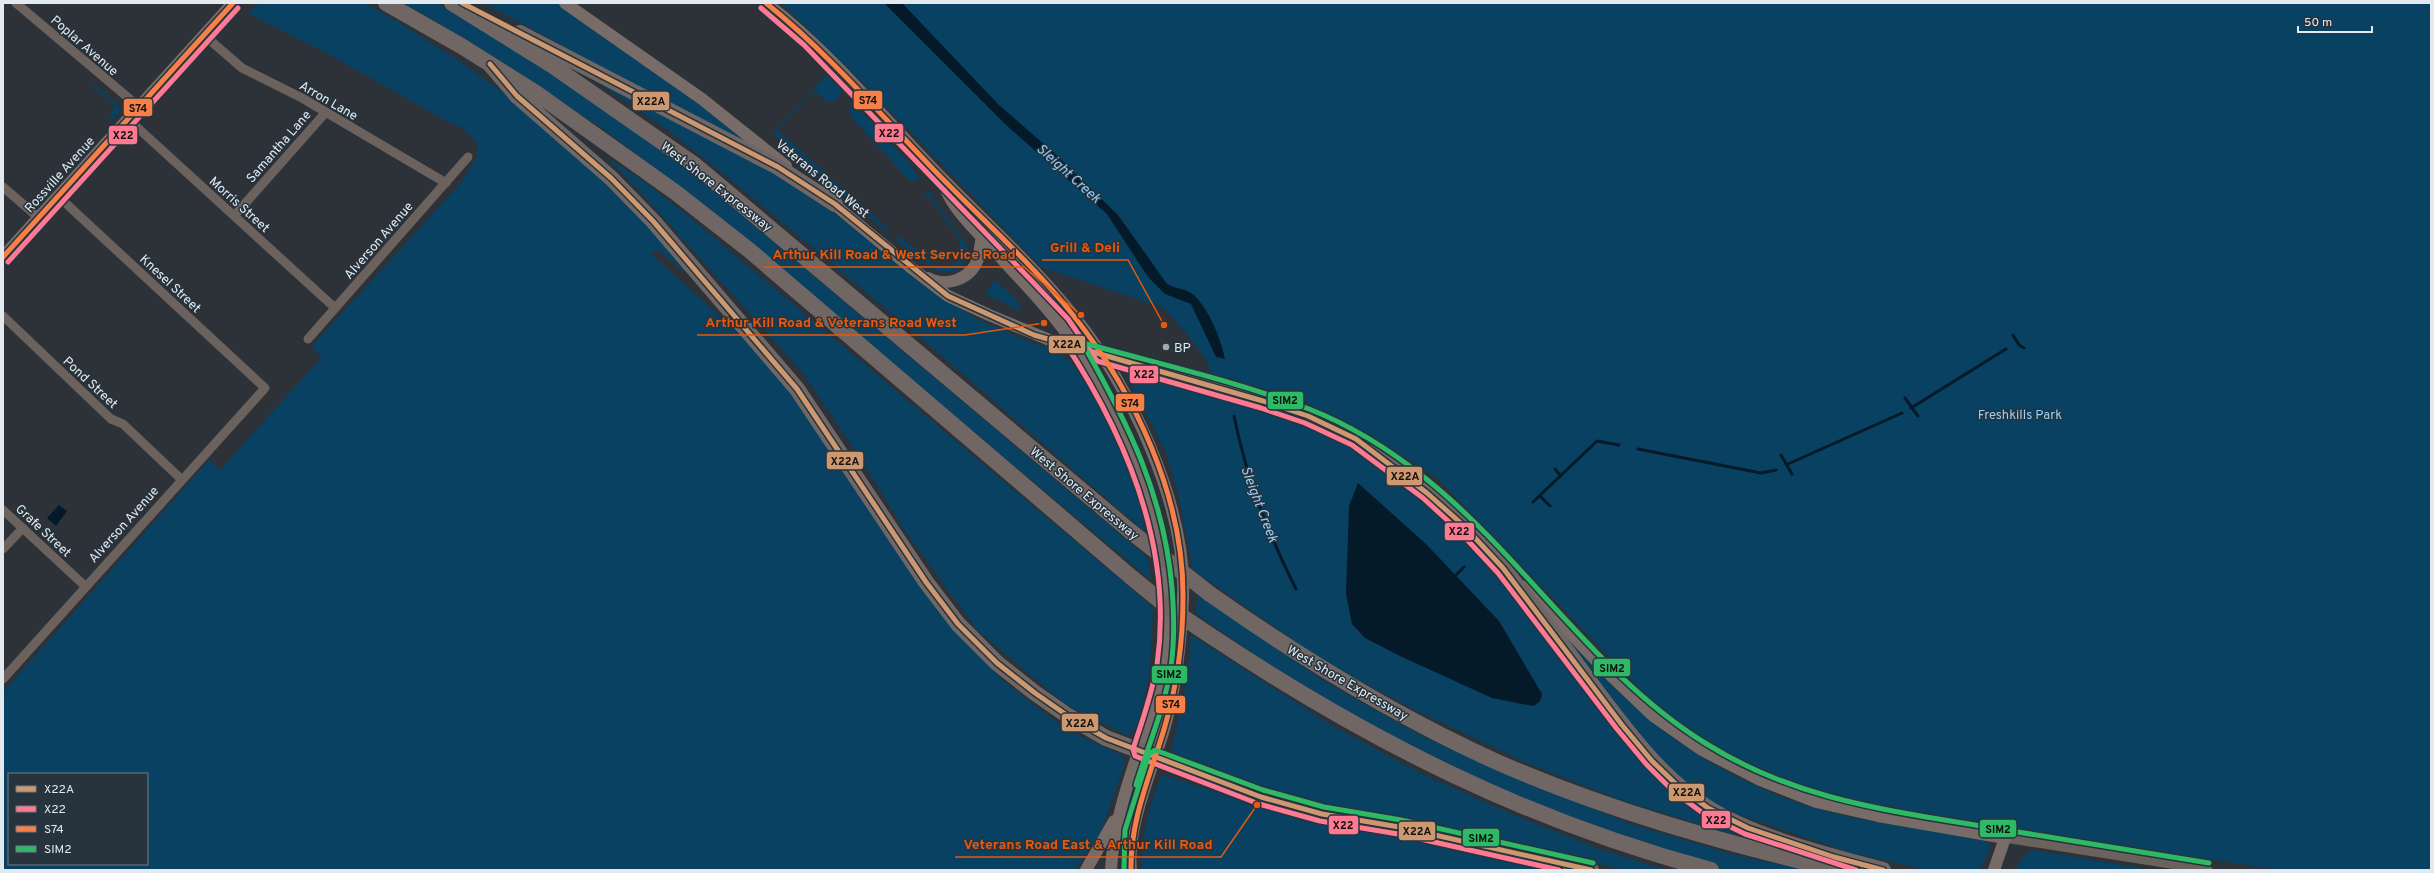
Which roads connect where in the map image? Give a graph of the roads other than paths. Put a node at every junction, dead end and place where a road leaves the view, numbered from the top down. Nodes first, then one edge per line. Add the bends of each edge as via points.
1 (16, 3) edge
2 (233, 3) edge
3 (386, 3) edge
4 (452, 3) edge
5 (462, 3) edge
6 (565, 3) edge
7 (766, 3) edge
8 (204, 35) junction
9 (490, 64) junction
10 (138, 106) junction
11 (326, 112) junction
12 (128, 119) junction
13 (468, 158) dead end
14 (941, 177) junction
15 (446, 183) junction
16 (3, 187) edge
17 (59, 197) junction
18 (835, 204) junction
19 (234, 216) junction
20 (39, 218) junction
21 (982, 237) junction
22 (3, 257) edge
23 (910, 267) junction
24 (335, 308) junction
25 (3, 316) edge
26 (308, 339) dead end
27 (1078, 349) junction
28 (1101, 356) junction
29 (265, 388) joint
30 (1356, 439) junction
31 (181, 479) junction
32 (3, 510) edge
33 (23, 528) junction
34 (3, 549) edge
35 (85, 586) junction
36 (3, 679) edge
37 (1140, 751) junction
38 (1155, 757) junction
39 (1120, 811) junction
40 (2005, 838) junction
41 (1086, 870) edge
42 (1111, 870) edge
43 (1131, 870) edge
44 (1591, 870) edge
45 (1711, 870) edge
46 (1837, 870) edge
47 (1883, 870) edge
48 (1994, 870) edge
49 (2208, 870) edge

1 - 10 street, Poplar Avenue
2 - 8 street, Rossville Avenue
3 - 9 highway
4 - 46 highway, West Shore Expressway, bridge via 554,66 694,165 1130,531 1210,594 1330,674 1406,717 1497,762 1590,799 1684,830
5 - 18 highway via 778,167
6 - 18 street, Veterans Road West via 702,99
7 - 14 street via 809,40
8 - 10 street, Rossville Avenue
8 - 11 street, Arron Lane via 242,68
9 - 37 highway via 517,96 611,178 654,221 773,360 797,389 926,582 958,624 997,663 1052,705 1106,738
9 - 45 highway, bridge via 607,142 749,250 1131,577 1169,608 1211,636 1316,704 1397,749 1485,792 1581,829
10 - 12 street, Rossville Avenue
11 - 15 street, Arron Lane
11 - 19 street, Samantha Lane
12 - 17 street, Rossville Avenue
12 - 19 street, Morris Street
13 - 15 street, Alverson Avenue
14 - 21 street via 946,193 954,205
14 - 28 street via 1068,310
15 - 24 street, Alverson Avenue
16 - 20 street
17 - 20 street, Rossville Avenue
17 - 29 street, Knesel Street
18 - 23 street, Veterans Road West
19 - 24 street, Morris Street
20 - 22 street, Rossville Avenue
21 - 23 street via 978,259 968,274 952,282 934,281
21 - 27 street via 1046,307
23 - 27 street, Veterans Road West via 948,296 1034,335
24 - 26 street, Alverson Avenue
25 - 31 street, Pond Street via 111,419 123,424
27 - 28 street, Veterans Road West
27 - 37 street via 1131,447 1159,531 1165,583 1165,655 1162,676
28 - 30 street, Veterans Road West via 1263,400 1308,416
28 - 38 street via 1138,420 1156,463 1171,510 1180,551 1183,595 1180,646 1170,703
29 - 31 street, Alverson Avenue
30 - 40 street, Veterans Road West via 1419,482 1456,514 1646,710 1702,750 1760,780 1816,802 1878,816
30 - 47 highway via 1427,492 1493,557 1622,725 1678,786 1708,808 1748,828 1834,857
31 - 35 street, Alverson Avenue
32 - 33 street, Grafe Street
33 - 34 street
33 - 35 street, Grafe Street
35 - 36 street, Alverson Avenue
37 - 38 highway
37 - 39 street
38 - 43 street via 1132,831
38 - 44 highway via 1261,797 1322,814 1399,827
39 - 41 street
39 - 42 street via 1112,844
40 - 48 street
40 - 49 street

